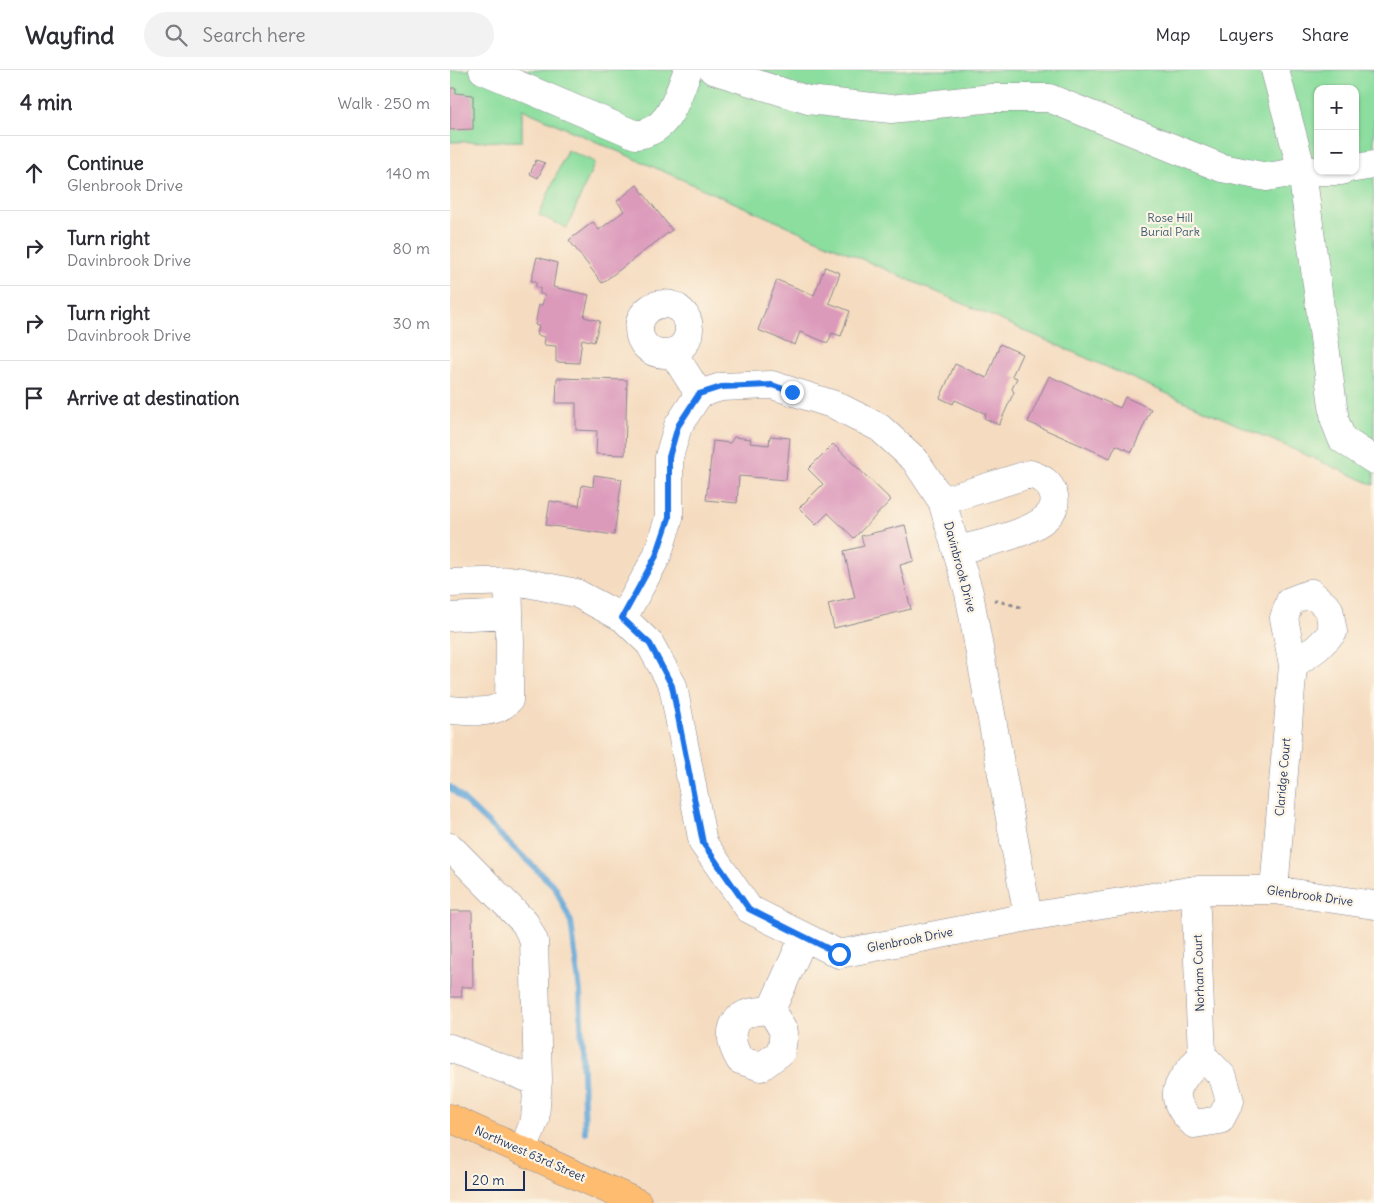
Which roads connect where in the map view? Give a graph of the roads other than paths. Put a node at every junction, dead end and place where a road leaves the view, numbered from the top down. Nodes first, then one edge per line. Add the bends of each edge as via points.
1 (483, 70) edge
2 (688, 70) edge
3 (713, 70) edge
4 (1275, 70) edge
5 (1374, 165) edge
6 (1359, 167) edge
7 (1302, 171) junction
8 (1314, 171) edge
9 (673, 353) dead end
10 (699, 394) junction
11 (1374, 460) edge
12 (942, 501) junction
13 (958, 550) junction
14 (508, 581) junction
15 (450, 583) edge
16 (509, 614) junction
17 (450, 617) edge
18 (622, 618) junction
19 (1293, 665) dead end
20 (450, 710) edge
21 (450, 847) edge
22 (1195, 890) junction
23 (1274, 890) junction
24 (1374, 905) edge
25 (1028, 917) junction
26 (804, 937) junction
27 (771, 1010) dead end
28 (450, 1048) edge
29 (1202, 1056) dead end
30 (538, 1082) junction
31 (450, 1118) edge
32 (523, 1151) junction
33 (638, 1203) edge

1 - 2 street via 636,135 649,134 661,127
3 - 7 street via 808,100 891,109 992,98 1050,98 1222,168 1267,177
4 - 7 street
5 - 6 street
7 - 8 street
7 - 11 street via 1335,421 1342,440
9 - 10 street
10 - 12 street, Davinbrook Drive via 721,387 772,385 835,405 880,428 915,460
10 - 18 street via 678,426 669,457 669,518 656,556
12 - 13 street, Davinbrook Drive
12 - 13 street via 1030,474 1051,485 1054,495 1051,515 1035,527
13 - 25 street, Davinbrook Drive via 969,593
14 - 15 street, Glenbrook Drive
14 - 16 street
14 - 18 street, Glenbrook Drive via 517,580 576,593
16 - 17 street
16 - 20 street via 509,700 497,709 486,711
18 - 26 street, Glenbrook Drive via 650,644 672,686 703,843 749,909
19 - 23 street, Claridge Court
21 - 30 street via 525,923 534,941
22 - 23 street, Glenbrook Drive
22 - 25 street, Glenbrook Drive
22 - 29 street, Norham Court
23 - 24 street, Glenbrook Drive
25 - 26 street, Glenbrook Drive via 839,954
26 - 27 street
28 - 30 street
30 - 32 street via 535,1119
31 - 32 main road, Northwest 63rd Street
32 - 33 main road, Northwest 63rd Street

